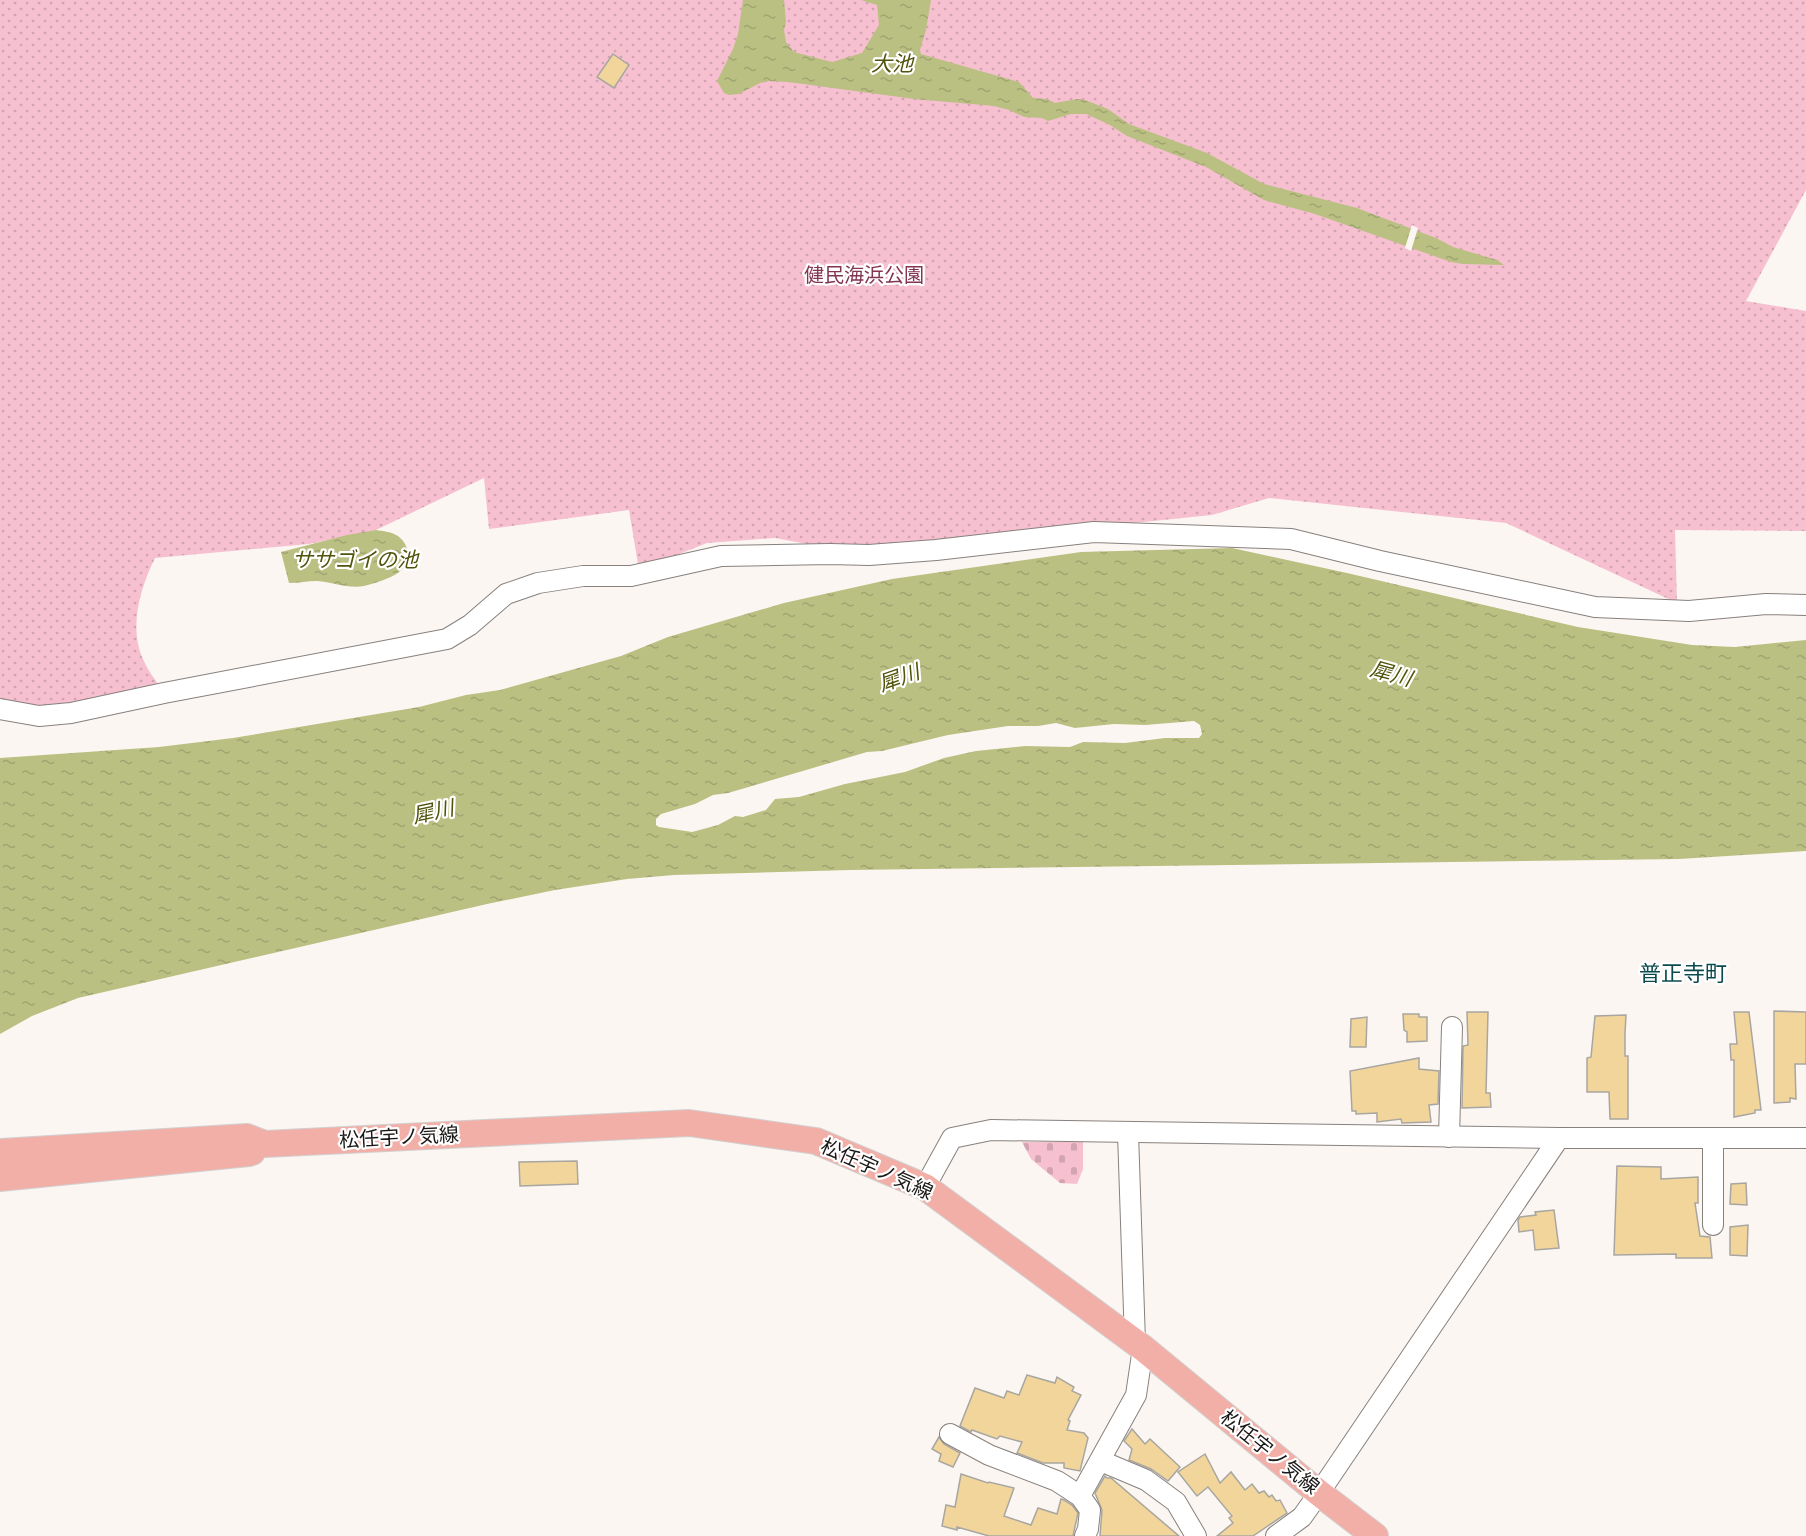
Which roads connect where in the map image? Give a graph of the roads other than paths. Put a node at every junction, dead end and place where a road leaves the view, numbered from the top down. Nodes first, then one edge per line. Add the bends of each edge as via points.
1 (1806, 605) edge
2 (0, 709) edge
3 (1452, 1027) dead end
4 (1128, 1133) junction
5 (1449, 1137) junction
6 (1558, 1138) junction
7 (1713, 1138) junction
8 (1806, 1138) edge
9 (265, 1144) junction
10 (0, 1152) edge
11 (0, 1178) edge
12 (925, 1187) junction
13 (1713, 1225) dead end
14 (1139, 1345) junction
15 (950, 1434) dead end
16 (1101, 1461) junction
17 (1319, 1493) junction
18 (1080, 1496) junction
19 (1085, 1536) edge
20 (1196, 1536) edge
21 (1276, 1536) edge
22 (1375, 1536) edge

1 - 2 street via 1766,604 1689,612 1595,607 1291,539 1094,532 869,555 721,556 631,576 583,576 538,583 506,594 447,639 71,713 39,716
3 - 5 street
4 - 5 street
4 - 12 street via 991,1130 952,1137
4 - 14 street
5 - 6 street
6 - 7 street
6 - 17 street
7 - 8 street
7 - 13 street
9 - 10 main road, 松任宇ノ気線 via 247,1137
9 - 11 main road, 松任宇ノ気線 via 249,1154
9 - 12 main road, 松任宇ノ気線 via 689,1123 816,1141
12 - 14 main road, 松任宇ノ気線
14 - 16 street via 1136,1395
14 - 17 main road, 松任宇ノ気線
15 - 18 street via 989,1455 1057,1481
16 - 18 street
16 - 20 street via 1146,1480 1176,1502
17 - 21 street via 1302,1517
17 - 22 main road, 松任宇ノ気線
18 - 19 street via 1090,1510

